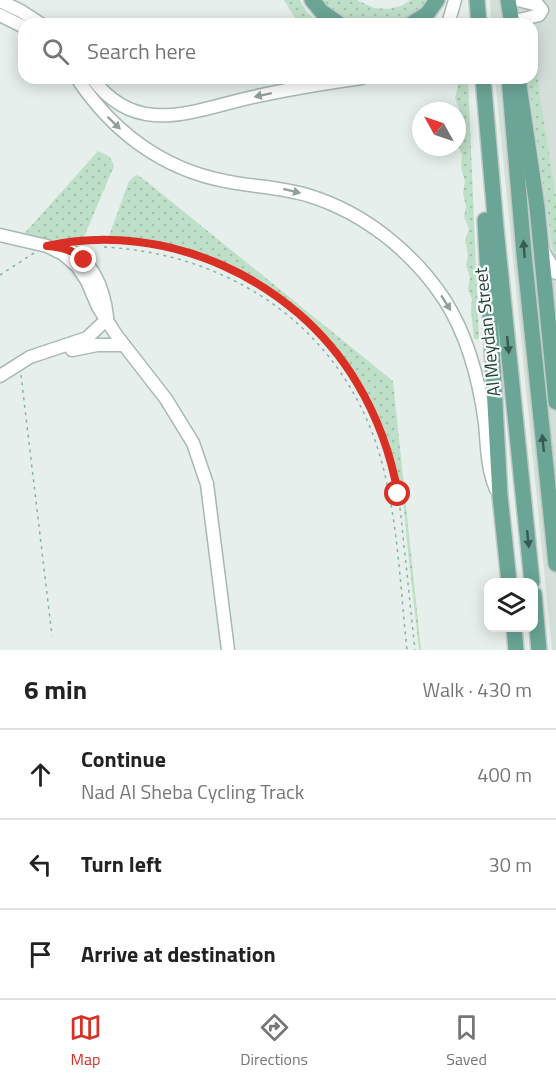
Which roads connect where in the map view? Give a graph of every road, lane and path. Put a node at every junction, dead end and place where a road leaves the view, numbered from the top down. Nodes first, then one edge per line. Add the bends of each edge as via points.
1 (312, 0) edge
2 (437, 0) edge
3 (455, 0) edge
4 (477, 0) edge
5 (503, 0) edge
6 (508, 0) edge
7 (518, 0) edge
8 (0, 1) edge
9 (0, 15) edge
10 (32, 18) edge
11 (330, 18) edge
12 (421, 18) edge
13 (450, 18) edge
14 (478, 18) edge
15 (508, 18) edge
16 (510, 18) edge
17 (528, 18) edge
18 (18, 24) edge
19 (81, 84) edge
20 (98, 84) edge
21 (326, 84) edge
22 (484, 84) edge
23 (510, 84) edge
24 (519, 84) edge
25 (487, 124) junction
26 (0, 235) edge
27 (68, 242) dead end
28 (47, 246) junction
29 (540, 246) junction
30 (104, 247) dead end
31 (556, 273) edge
32 (0, 275) edge
33 (107, 319) junction
34 (124, 345) junction
35 (53, 350) junction
36 (556, 352) edge
37 (556, 359) edge
38 (20, 362) junction
39 (0, 376) edge
40 (556, 398) edge
41 (500, 496) junction
42 (556, 564) edge
43 (509, 578) edge
44 (532, 578) edge
45 (514, 632) edge
46 (537, 632) edge
47 (52, 636) dead end
48 (228, 650) edge
49 (407, 650) edge
50 (415, 650) edge
51 (516, 650) edge
52 (539, 650) edge

1 - 11 main road
2 - 12 main road
3 - 13 street
4 - 14 main road
5 - 15 main road
6 - 16 main road
7 - 17 street via 538,5 542,10
8 - 10 street
9 - 18 street
19 -> 41 street via 112,122 158,157 211,178 281,189 326,202 371,225 409,257 445,301 469,351 481,395 492,476
21 -> 20 street via 166,116 127,107
22 - 25 main road, Al Meydan Street
42 -> 23 main road
24 - 29 main road
25 - 41 main road via 484,181
25 -> 44 main road, Al Meydan Street
26 - 28 street
27 - 50 path via 144,243 212,261 278,297 325,340 366,398 391,462
28 - 32 path
28 - 33 street via 77,266
29 - 31 street
29 - 40 main road
30 - 49 path via 178,258 241,283 294,320 337,368 362,410 385,474
33 - 34 street
33 - 35 street via 87,338
34 - 35 street
34 - 48 street via 166,399 199,456 209,498
35 - 38 street
36 - 37 street
38 - 39 street
38 - 47 path
41 - 43 main road
45 - 51 main road
46 - 52 main road

